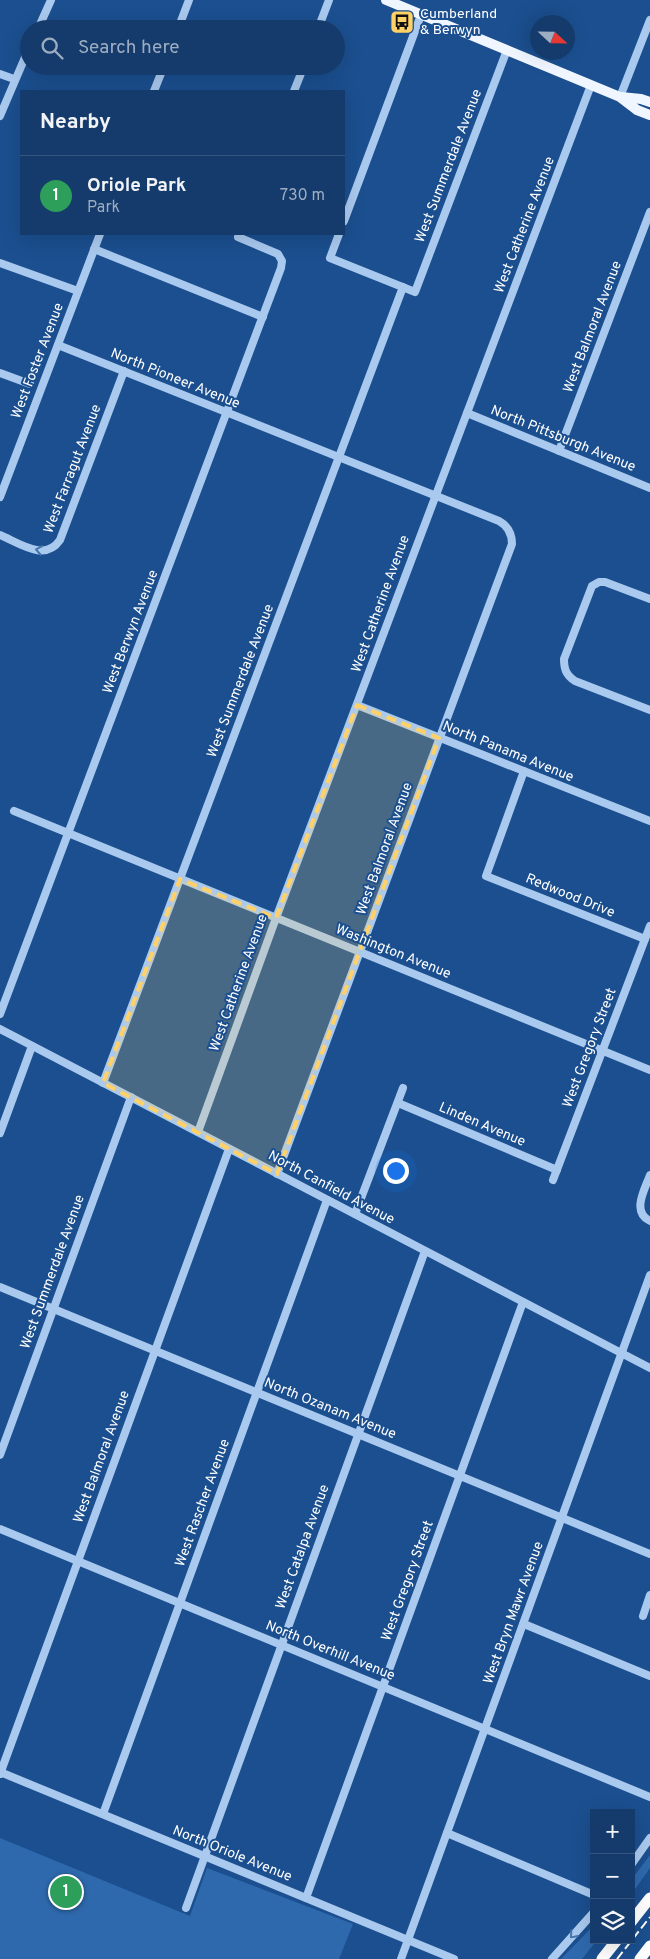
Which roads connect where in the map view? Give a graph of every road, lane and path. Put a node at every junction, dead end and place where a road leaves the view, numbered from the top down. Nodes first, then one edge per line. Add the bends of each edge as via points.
1 (51, 0) edge
2 (189, 0) edge
3 (329, 0) edge
4 (386, 0) edge
5 (421, 14) junction
6 (42, 20) edge
7 (181, 20) edge
8 (321, 20) edge
9 (650, 20) edge
10 (507, 50) junction
11 (20, 67) edge
12 (0, 74) edge
13 (160, 75) edge
14 (300, 75) edge
15 (14, 79) junction
16 (591, 85) junction
17 (154, 90) edge
18 (294, 90) edge
19 (620, 97) junction
20 (650, 102) edge
21 (0, 116) edge
22 (650, 116) edge
23 (650, 212) edge
24 (345, 218) edge
25 (100, 235) edge
26 (238, 235) edge
27 (339, 235) edge
28 (94, 249) junction
29 (0, 263) edge
30 (403, 287) junction
31 (78, 292) junction
32 (263, 317) junction
33 (58, 345) junction
34 (124, 371) junction
35 (0, 373) edge
36 (30, 384) dead end
37 (227, 413) junction
38 (467, 413) junction
39 (559, 451) junction
40 (338, 458) junction
41 (650, 488) edge
42 (435, 496) junction
43 (0, 497) edge
44 (0, 535) edge
45 (650, 599) edge
46 (357, 705) junction
47 (650, 710) edge
48 (439, 738) junction
49 (524, 771) junction
50 (14, 811) dead end
51 (650, 822) edge
52 (69, 834) junction
53 (180, 879) junction
54 (276, 918) junction
55 (650, 926) edge
56 (645, 939) junction
57 (360, 952) junction
58 (0, 1014) edge
59 (0, 1029) edge
60 (32, 1046) junction
61 (602, 1051) junction
62 (650, 1070) edge
63 (103, 1083) junction
64 (403, 1088) dead end
65 (131, 1098) junction
66 (398, 1103) junction
67 (198, 1132) junction
68 (0, 1133) edge
69 (229, 1149) junction
70 (558, 1170) junction
71 (277, 1174) junction
72 (650, 1175) edge
73 (554, 1180) dead end
74 (327, 1200) junction
75 (355, 1214) junction
76 (650, 1221) edge
77 (425, 1251) junction
78 (650, 1275) edge
79 (0, 1287) edge
80 (523, 1302) junction
81 (53, 1309) junction
82 (155, 1351) junction
83 (622, 1353) junction
84 (650, 1368) edge
85 (256, 1392) junction
86 (357, 1434) junction
87 (0, 1454) edge
88 (459, 1476) junction
89 (562, 1518) junction
90 (0, 1529) edge
91 (650, 1554) edge
92 (78, 1561) junction
93 (650, 1595) edge
94 (180, 1603) junction
95 (643, 1616) dead end
96 (524, 1624) junction
97 (281, 1645) junction
98 (650, 1676) edge
99 (383, 1687) junction
100 (485, 1729) junction
101 (0, 1773) edge
102 (650, 1797) edge
103 (103, 1814) junction
104 (447, 1833) junction
105 (650, 1838) edge
106 (205, 1856) junction
107 (635, 1859) edge
108 (590, 1893) edge
109 (306, 1898) junction
110 (650, 1898) edge
111 (186, 1908) dead end
112 (590, 1916) edge
113 (635, 1917) edge
114 (407, 1940) junction
115 (614, 1944) edge
116 (650, 1946) edge
117 (401, 1959) edge
118 (454, 1959) edge
119 (552, 1959) edge
120 (602, 1959) edge
121 (640, 1959) edge

1 - 6 street
2 - 7 street
3 - 8 street
4 - 5 main road
5 - 10 main road
5 - 24 street
9 - 19 street
10 - 16 main road
10 - 30 street, West Summerdale Avenue via 415,292
11 - 15 street
12 - 15 street
13 - 17 street
14 - 18 street
15 - 21 street
16 - 19 main road
16 - 38 street, West Catherine Avenue
19 - 20 main road
19 - 22 main road
23 - 39 street, West Balmoral Avenue
25 - 28 street, West Foster Avenue
26 - 32 street, West Berwyn Avenue via 276,252 282,258
27 - 30 street via 330,258
28 - 31 street, West Foster Avenue
28 - 32 street
29 - 31 street
30 - 40 street, West Summerdale Avenue
31 - 33 street, West Foster Avenue
32 - 37 street, West Berwyn Avenue
33 - 34 street, North Pioneer Avenue
33 - 43 street, West Foster Avenue
34 - 37 street, North Pioneer Avenue
34 -> 44 street, West Farragut Avenue via 60,540 52,550 40,552
35 - 36 street
37 - 40 street, North Pioneer Avenue
37 - 52 street, West Berwyn Avenue
38 - 39 street, North Pittsburgh Avenue
38 - 42 street, West Catherine Avenue
39 - 41 street, North Pittsburgh Avenue
40 - 42 street, North Pioneer Avenue
40 - 53 street, West Summerdale Avenue
42 - 46 street, West Catherine Avenue
42 - 48 street, West Balmoral Avenue via 499,521 508,527 512,544
45 - 47 street via 611,583 599,582 592,586 564,659 569,677
46 - 48 street, North Panama Avenue
46 - 54 street, West Catherine Avenue
48 - 49 street, North Panama Avenue
48 - 57 street, West Balmoral Avenue
49 - 51 street, North Panama Avenue
49 - 56 street, Redwood Drive via 486,876
50 - 52 street, Washington Avenue
52 - 53 street, Washington Avenue
52 - 58 street, West Berwyn Avenue
53 - 54 street, Washington Avenue
53 - 63 street, West Summerdale Avenue
54 - 57 street, Washington Avenue
54 - 67 street, West Catherine Avenue
55 - 56 street, West Gregory Street
56 - 61 street, West Gregory Street
57 - 61 street, Washington Avenue
57 - 71 street, West Balmoral Avenue
59 - 60 street, North Canfield Avenue
60 - 63 street, North Canfield Avenue
60 - 68 street
61 - 62 street, Washington Avenue
61 - 70 street, West Gregory Street
63 - 65 street, North Canfield Avenue
64 - 66 street
65 - 67 street, North Canfield Avenue
65 - 81 street, West Summerdale Avenue
66 - 70 street, Linden Avenue
66 - 75 street
67 - 69 street, North Canfield Avenue
69 - 71 street, North Canfield Avenue
69 - 82 street, West Balmoral Avenue
70 - 73 street, West Gregory Street
71 - 74 street, North Canfield Avenue
72 - 76 street via 640,1206 643,1217
74 - 75 street, North Canfield Avenue
74 - 85 street, West Rascher Avenue
75 - 77 street, North Canfield Avenue
77 - 80 street, North Canfield Avenue
77 - 86 street, West Catalpa Avenue
78 - 83 street, West Bryn Mawr Avenue
79 - 81 street, North Ozanam Avenue
80 - 83 street, North Canfield Avenue
80 - 88 street, West Gregory Street
81 - 82 street, North Ozanam Avenue
81 - 87 street, West Summerdale Avenue
82 - 85 street, North Ozanam Avenue
82 - 92 street, West Balmoral Avenue
83 - 84 street, North Canfield Avenue
83 - 89 street, West Bryn Mawr Avenue
85 - 86 street, North Ozanam Avenue
85 - 94 street, West Rascher Avenue
86 - 88 street, North Ozanam Avenue
86 - 97 street, West Catalpa Avenue
88 - 89 street, North Ozanam Avenue
88 - 99 street, West Gregory Street
89 - 91 street, North Ozanam Avenue
89 - 96 street, West Bryn Mawr Avenue
90 - 92 street, North Overhill Avenue
92 - 94 street, North Overhill Avenue
92 - 101 street, West Balmoral Avenue
93 - 95 street
94 - 97 street, North Overhill Avenue
94 - 103 street, West Rascher Avenue
96 - 98 street
96 - 100 street, West Bryn Mawr Avenue
97 - 99 street, North Overhill Avenue
97 - 106 street, West Catalpa Avenue
99 - 100 street, North Overhill Avenue
99 - 109 street, West Gregory Street
100 - 102 street, North Overhill Avenue
100 - 104 street, West Bryn Mawr Avenue
101 - 103 street, North Oriole Avenue
103 - 106 street, North Oriole Avenue
104 - 108 street
104 - 114 street, West Bryn Mawr Avenue
105 - 107 street
106 - 109 street, North Oriole Avenue
106 - 111 street, West Catalpa Avenue
109 - 114 street, North Oriole Avenue
110 - 113 highway
112 -> 119 street
114 - 117 street, West Bryn Mawr Avenue
114 - 118 street, North Oriole Avenue
115 - 120 highway
116 - 121 highway

